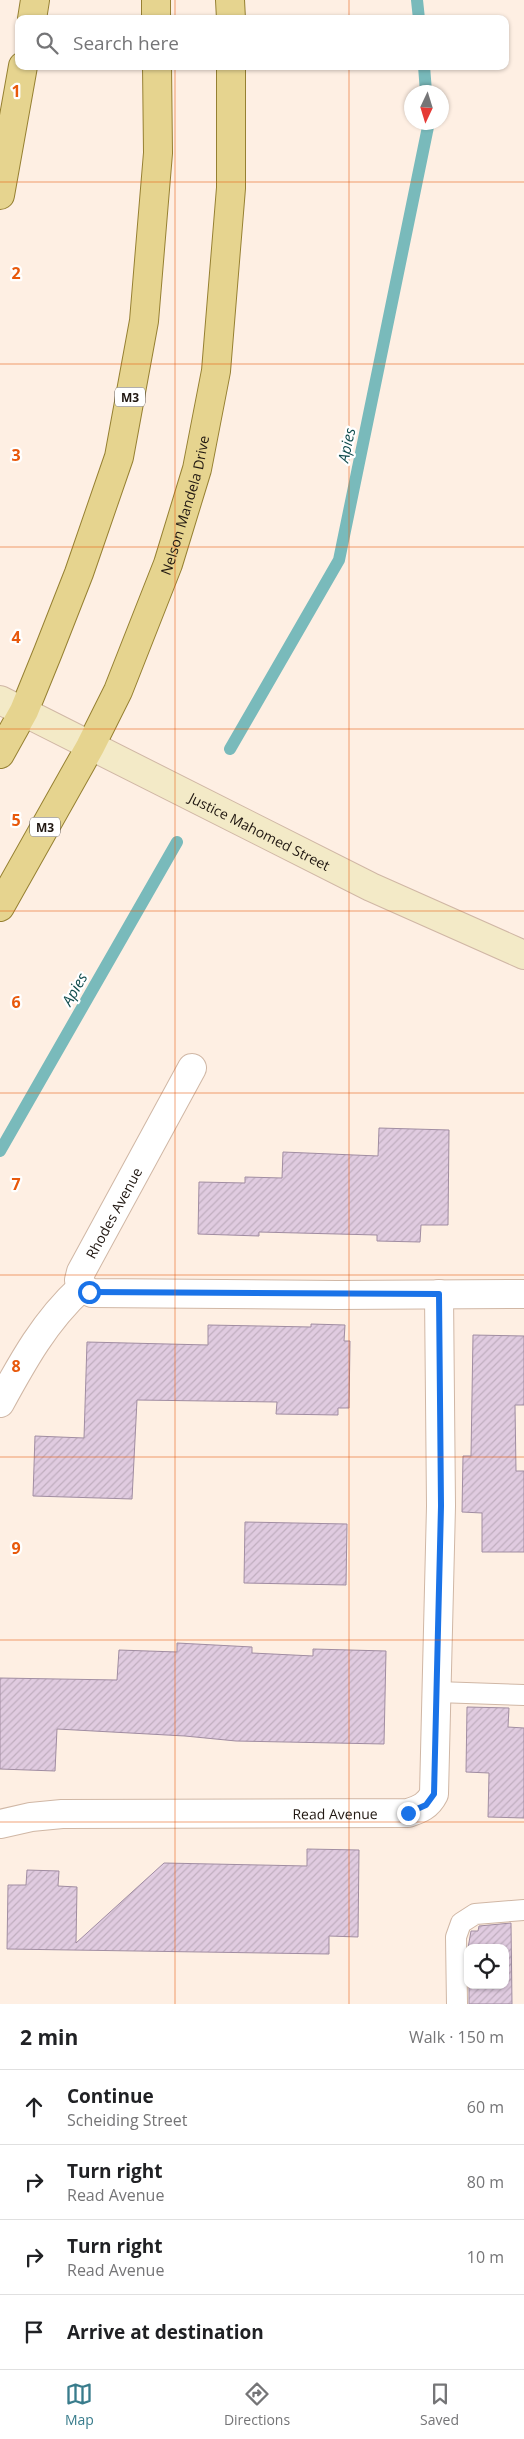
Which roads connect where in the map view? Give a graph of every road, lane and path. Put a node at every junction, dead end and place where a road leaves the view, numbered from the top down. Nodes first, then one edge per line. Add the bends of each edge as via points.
1 (35, 0) edge
2 (156, 0) edge
3 (230, 0) edge
4 (33, 15) edge
5 (156, 15) edge
6 (230, 15) edge
7 (22, 70) edge
8 (157, 70) edge
9 (232, 70) edge
10 (0, 195) edge
11 (12, 706) edge
12 (90, 747) junction
13 (0, 754) edge
14 (0, 907) edge
15 (480, 936) junction
16 (524, 950) edge
17 (524, 955) edge
18 (192, 1068) dead end
19 (81, 1288) junction
20 (439, 1294) junction
21 (524, 1294) edge
22 (0, 1403) edge
23 (437, 1692) junction
24 (524, 1695) edge
25 (0, 1824) edge
26 (524, 1910) edge
27 (457, 2004) edge

1 - 4 main road
2 - 5 main road
3 - 6 main road
7 - 10 main road
8 - 11 main road, M3 via 158,153 144,321 119,457 79,573
9 - 12 main road, Nelson Mandela Drive / M3 via 231,188 216,371 197,469 168,564 118,691
11 - 12 main road, Justice Mahomed Street
11 - 13 main road, M3
12 - 14 main road, Nelson Mandela Drive / M3
12 - 15 main road, Justice Mahomed Street via 371,887
15 - 16 lane
15 - 17 main road, Justice Mahomed Street
18 - 19 street, Rhodes Avenue via 81,1272
19 - 20 street via 92,1293
19 - 22 street via 40,1333
20 - 21 street
20 - 23 street, Read Avenue via 441,1506
23 - 24 lane
23 - 25 street, Read Avenue via 434,1794 426,1805 408,1813 62,1814
26 - 27 lane via 474,1914 461,1923 456,1937

